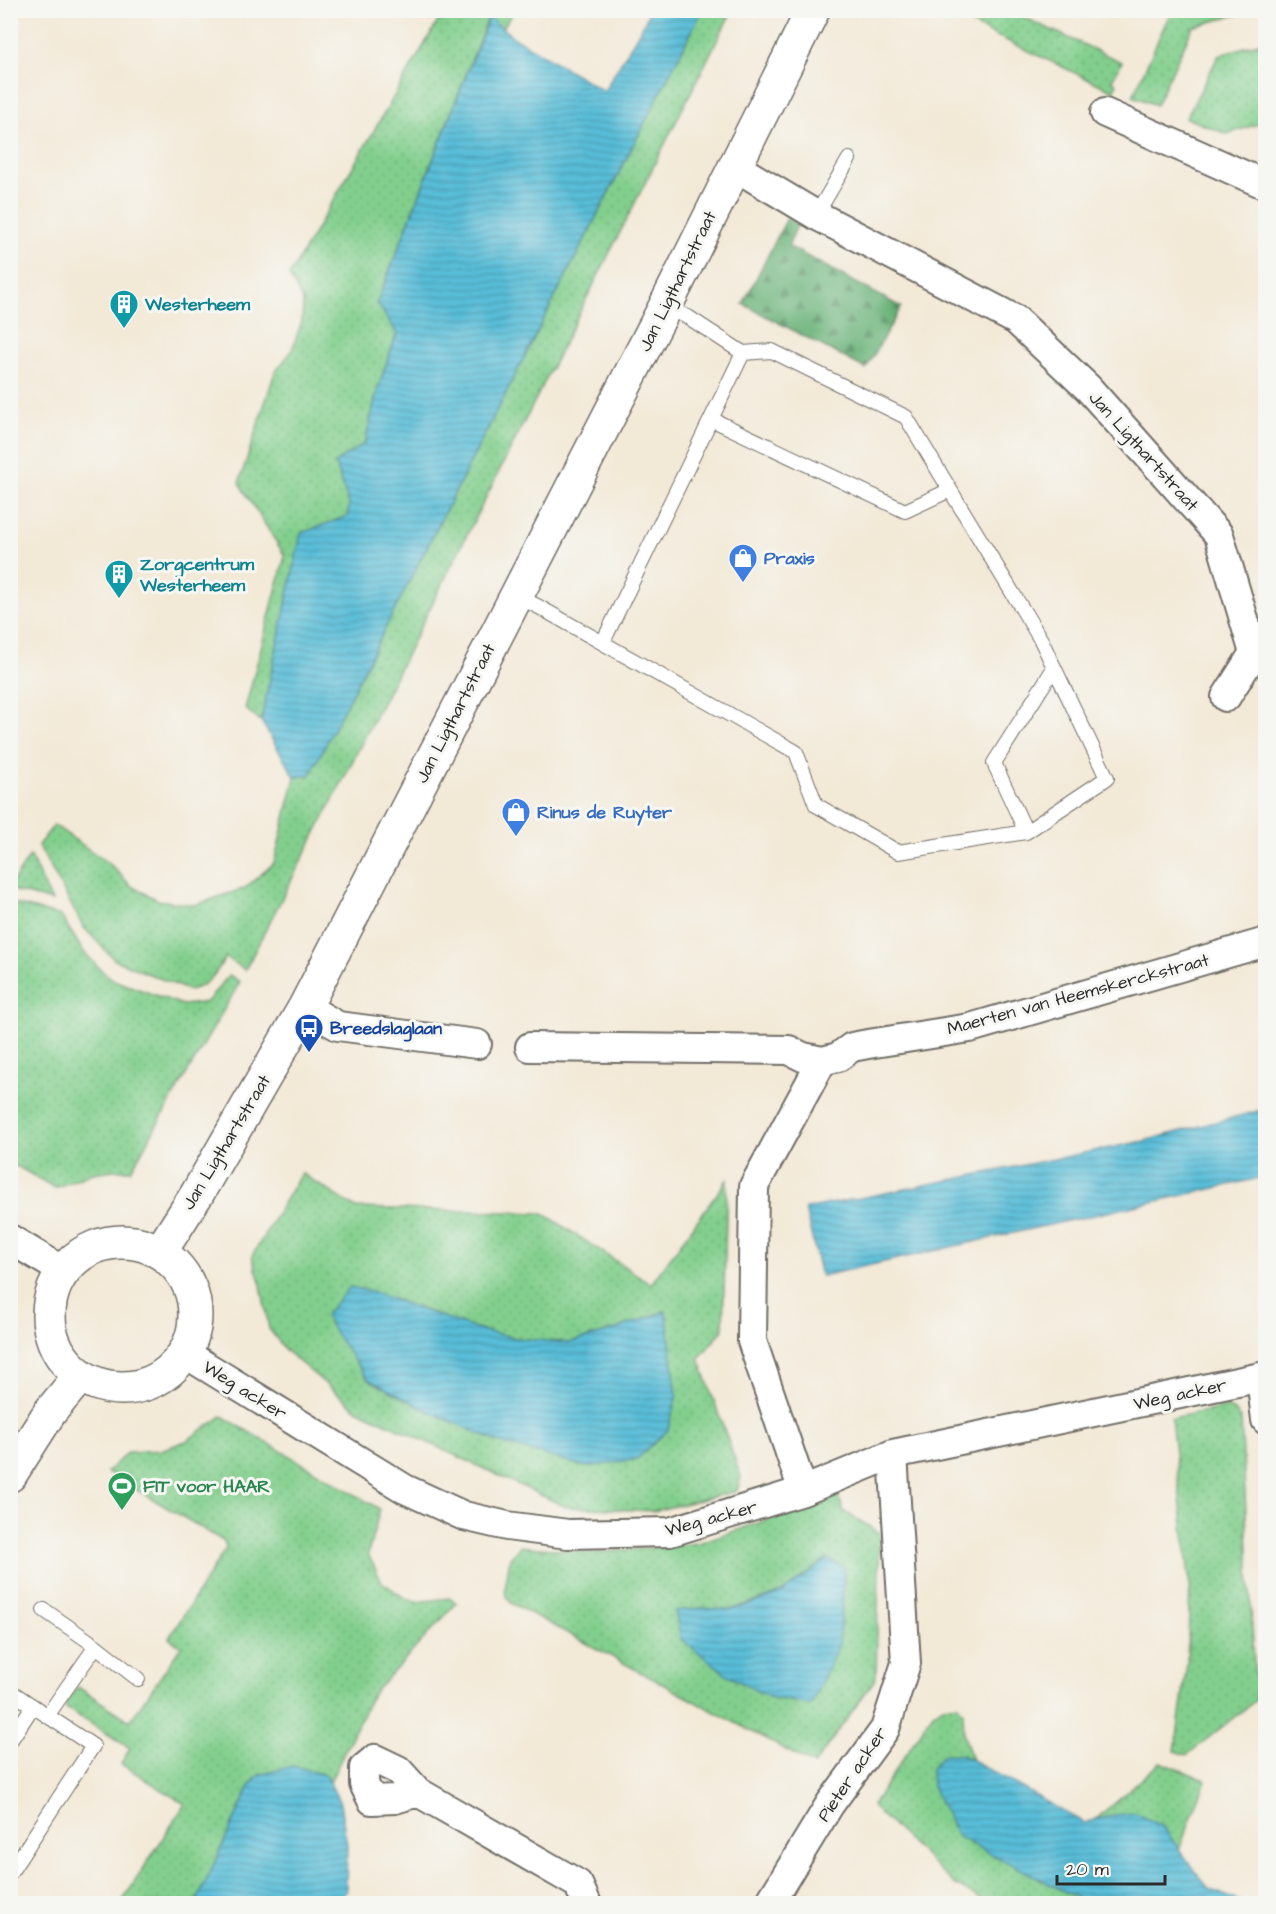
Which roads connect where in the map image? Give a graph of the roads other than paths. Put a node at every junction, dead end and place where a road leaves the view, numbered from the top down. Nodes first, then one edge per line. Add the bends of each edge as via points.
1 (813, 10) edge
2 (1105, 113) dead end
3 (849, 159) dead end
4 (734, 166) junction
5 (1266, 185) edge
6 (816, 215) junction
7 (665, 308) junction
8 (743, 353) junction
9 (711, 419) junction
10 (950, 490) junction
11 (515, 595) junction
12 (603, 642) junction
13 (1054, 668) junction
14 (1226, 697) dead end
15 (1026, 832) junction
16 (1266, 942) edge
17 (305, 1007) junction
18 (477, 1044) dead end
19 (530, 1047) dead end
20 (822, 1060) junction
21 (10, 1239) edge
22 (160, 1252) junction
23 (63, 1271) junction
24 (186, 1354) junction
25 (80, 1376) junction
26 (1263, 1376) edge
27 (1266, 1420) edge
28 (893, 1454) junction
29 (10, 1475) edge
30 (803, 1491) junction
31 (44, 1610) dead end
32 (96, 1646) junction
33 (138, 1679) dead end
34 (10, 1691) edge
35 (33, 1706) junction
36 (47, 1716) junction
37 (10, 1741) edge
38 (418, 1792) dead end
39 (10, 1873) edge
40 (587, 1904) edge
41 (769, 1904) edge

1 - 4 main road, Jan Ligthartstraat
2 - 5 street
3 - 6 lane
4 - 6 street, Jan Ligthartstraat
4 - 7 main road, Jan Ligthartstraat
6 - 14 street, Jan Ligthartstraat via 1016,320 1088,388 1219,535 1254,653
7 - 8 lane via 688,317
7 - 11 main road, Jan Ligthartstraat
8 - 9 lane
8 - 10 lane via 772,351 906,417
9 - 10 lane via 905,511
9 - 12 lane
10 - 13 lane
11 - 12 lane
11 - 17 main road, Jan Ligthartstraat
12 - 15 lane via 796,752 816,805 898,852
13 - 15 lane via 994,764
13 - 15 lane via 1107,778
16 - 20 street, Maerten van Heemskerckstraat via 970,1028 860,1045 838,1057
17 - 18 street via 338,1026
17 - 22 main road, Jan Ligthartstraat
19 - 20 street via 789,1050 803,1058
20 - 30 street via 754,1186 752,1341
21 - 23 street
22 - 23 main road via 141,1243 108,1243 79,1256
22 - 24 main road via 182,1271 194,1297 196,1326
23 - 25 main road via 52,1292 48,1315 52,1339 63,1359
24 - 25 main road via 165,1376 138,1388 108,1388
24 - 30 street, Weg acker via 405,1489 464,1516 507,1526 568,1534 670,1532
25 - 29 main road via 50,1412
26 - 27 street
26 - 28 street, Weg acker
28 - 30 street, Weg acker
28 - 41 street, Pieter acker via 906,1663 885,1729 830,1804
31 - 32 lane
32 - 33 lane
32 - 36 lane
34 - 35 lane
35 - 36 lane
35 - 37 lane
36 - 39 lane via 93,1746
38 - 40 street via 578,1884

